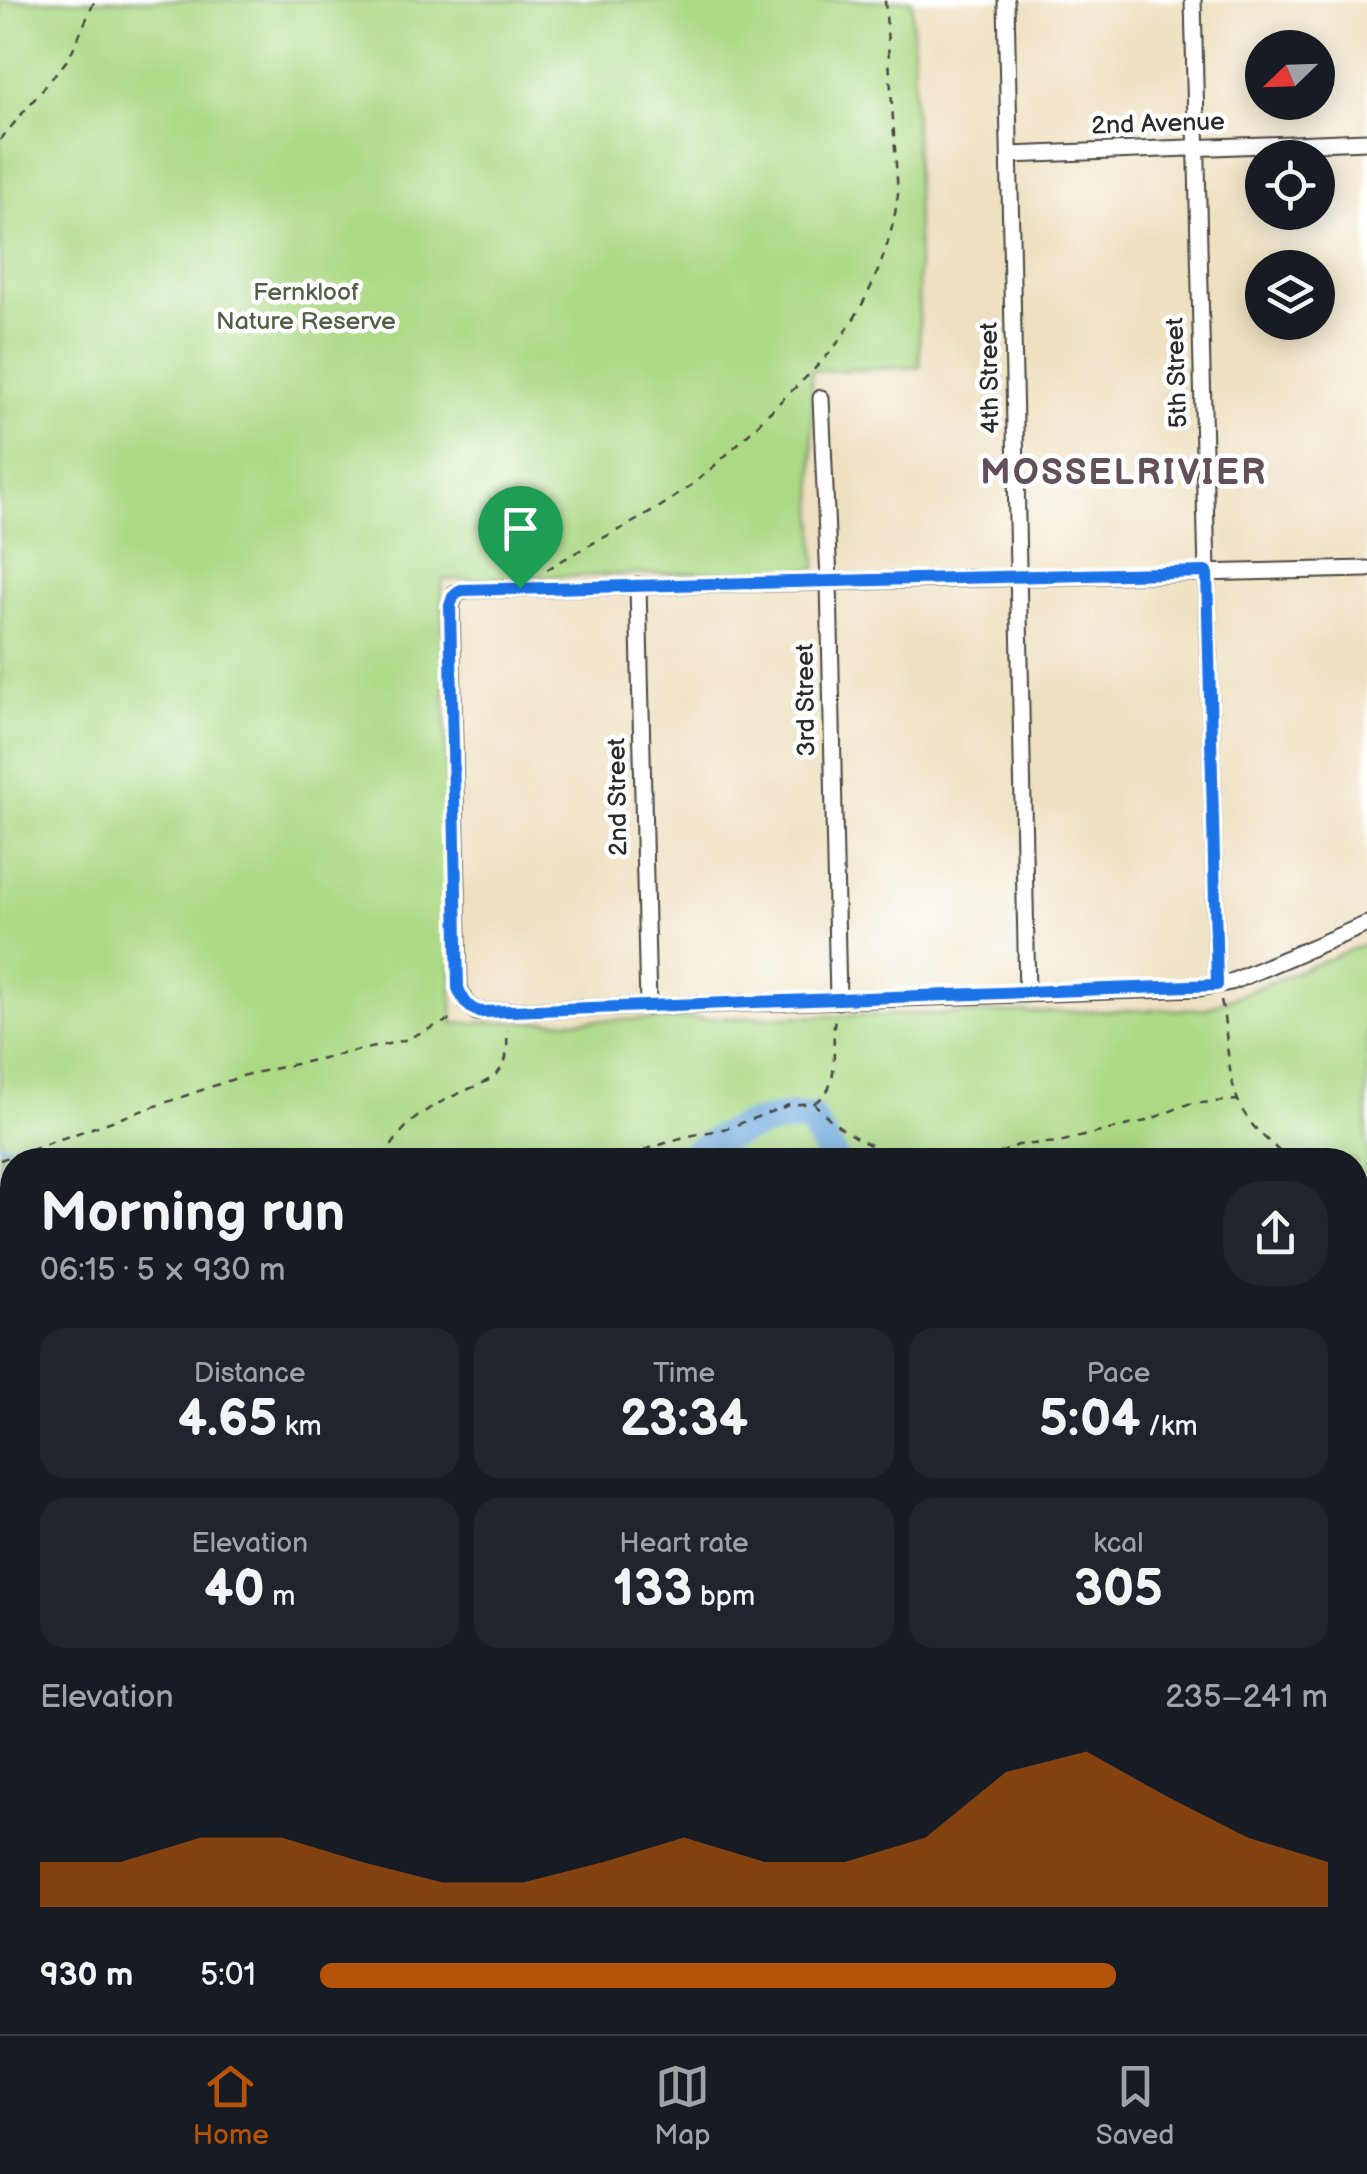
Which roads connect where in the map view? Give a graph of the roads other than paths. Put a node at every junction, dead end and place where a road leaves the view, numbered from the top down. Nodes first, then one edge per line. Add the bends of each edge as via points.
1 (1006, 0) edge
2 (1193, 0) edge
3 (1367, 142) edge
4 (1196, 148) junction
5 (1010, 155) junction
6 (821, 398) dead end
7 (1367, 570) edge
8 (1207, 572) junction
9 (1018, 576) junction
10 (829, 580) junction
11 (638, 585) junction
12 (1367, 924) edge
13 (1217, 985) junction
14 (1027, 994) junction
15 (838, 1001) junction
16 (648, 1007) junction

1 - 5 street, 4th Street
2 - 4 street, 5th Street
3 - 4 street, 2nd Avenue
4 - 5 street, 2nd Avenue
4 - 8 street, 5th Street
5 - 9 street, 4th Street
6 - 10 street, 3rd Street
7 - 8 street
8 - 9 street
8 - 13 street, 5th Street
9 - 10 street
9 - 14 street, 4th Street
10 - 11 street
10 - 15 street, 3rd Street
11 - 16 street, 2nd Street
11 - 16 street via 467,590 450,606 458,988 472,1009 483,1012
12 - 13 street
13 - 14 street
14 - 15 street
15 - 16 street

